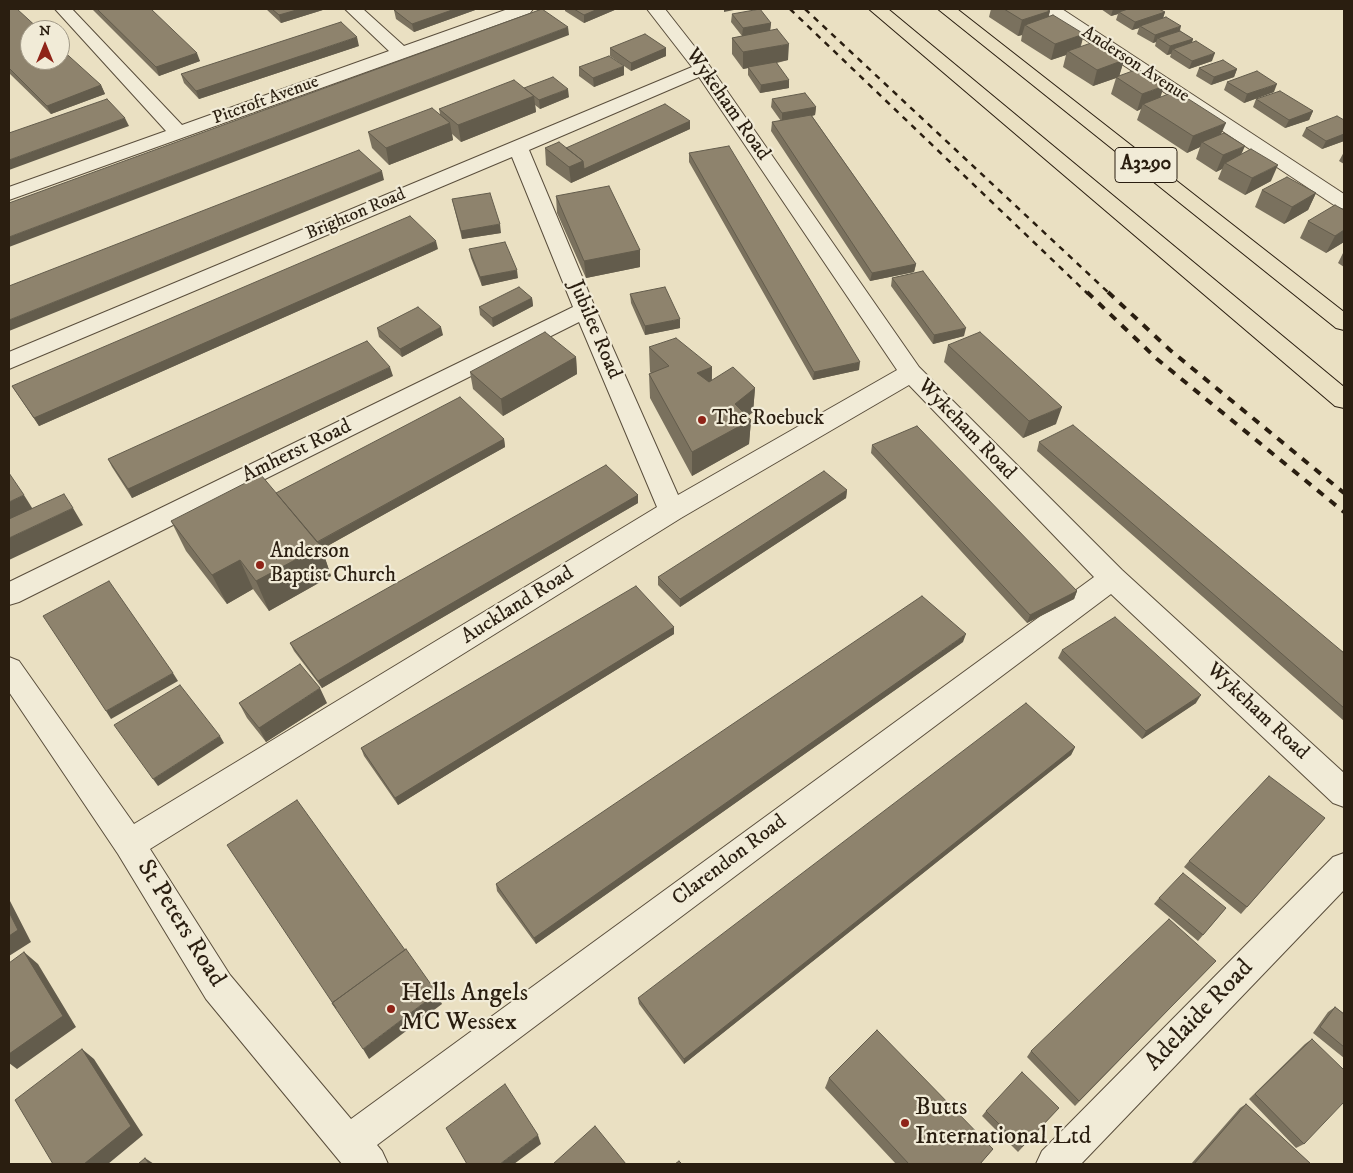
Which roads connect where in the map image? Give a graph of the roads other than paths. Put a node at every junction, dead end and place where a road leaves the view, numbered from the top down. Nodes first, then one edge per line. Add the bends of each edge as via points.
1 (62, 9) edge
2 (353, 9) edge
3 (524, 9) edge
4 (656, 9) edge
5 (878, 9) edge
6 (948, 9) edge
7 (1051, 9) edge
8 (401, 53) junction
9 (703, 69) junction
10 (179, 133) junction
11 (518, 147) junction
12 (9, 194) edge
13 (1344, 203) edge
14 (585, 310) junction
15 (1344, 323) edge
16 (9, 361) edge
17 (911, 373) junction
18 (1344, 400) edge
19 (672, 511) junction
20 (1112, 578) junction
21 (9, 594) edge
22 (9, 669) edge
23 (1344, 793) edge
24 (129, 844) junction
25 (1344, 868) edge
26 (359, 1154) edge
27 (1055, 1164) edge

1 - 10 street
2 - 8 street
3 - 8 street, Pitcroft Avenue
4 - 9 street, Wykeham Road
5 - 18 main road, A3290
6 - 15 main road, A3290
7 - 13 street, Anderson Avenue
8 - 10 street, Pitcroft Avenue
9 - 11 street, Brighton Road
9 - 17 street, Wykeham Road
10 - 12 street, Pitcroft Avenue
11 - 14 street, Jubilee Road
11 - 16 street, Brighton Road
14 - 19 street, Jubilee Road
14 - 21 street, Amherst Road
17 - 19 street, Auckland Road
17 - 20 street, Wykeham Road
19 - 24 street, Auckland Road
20 - 23 street, Wykeham Road
20 - 26 street, Clarendon Road
22 - 24 street, St Peters Road
24 - 26 street, St Peters Road via 218,987
25 - 27 street, Adelaide Road

